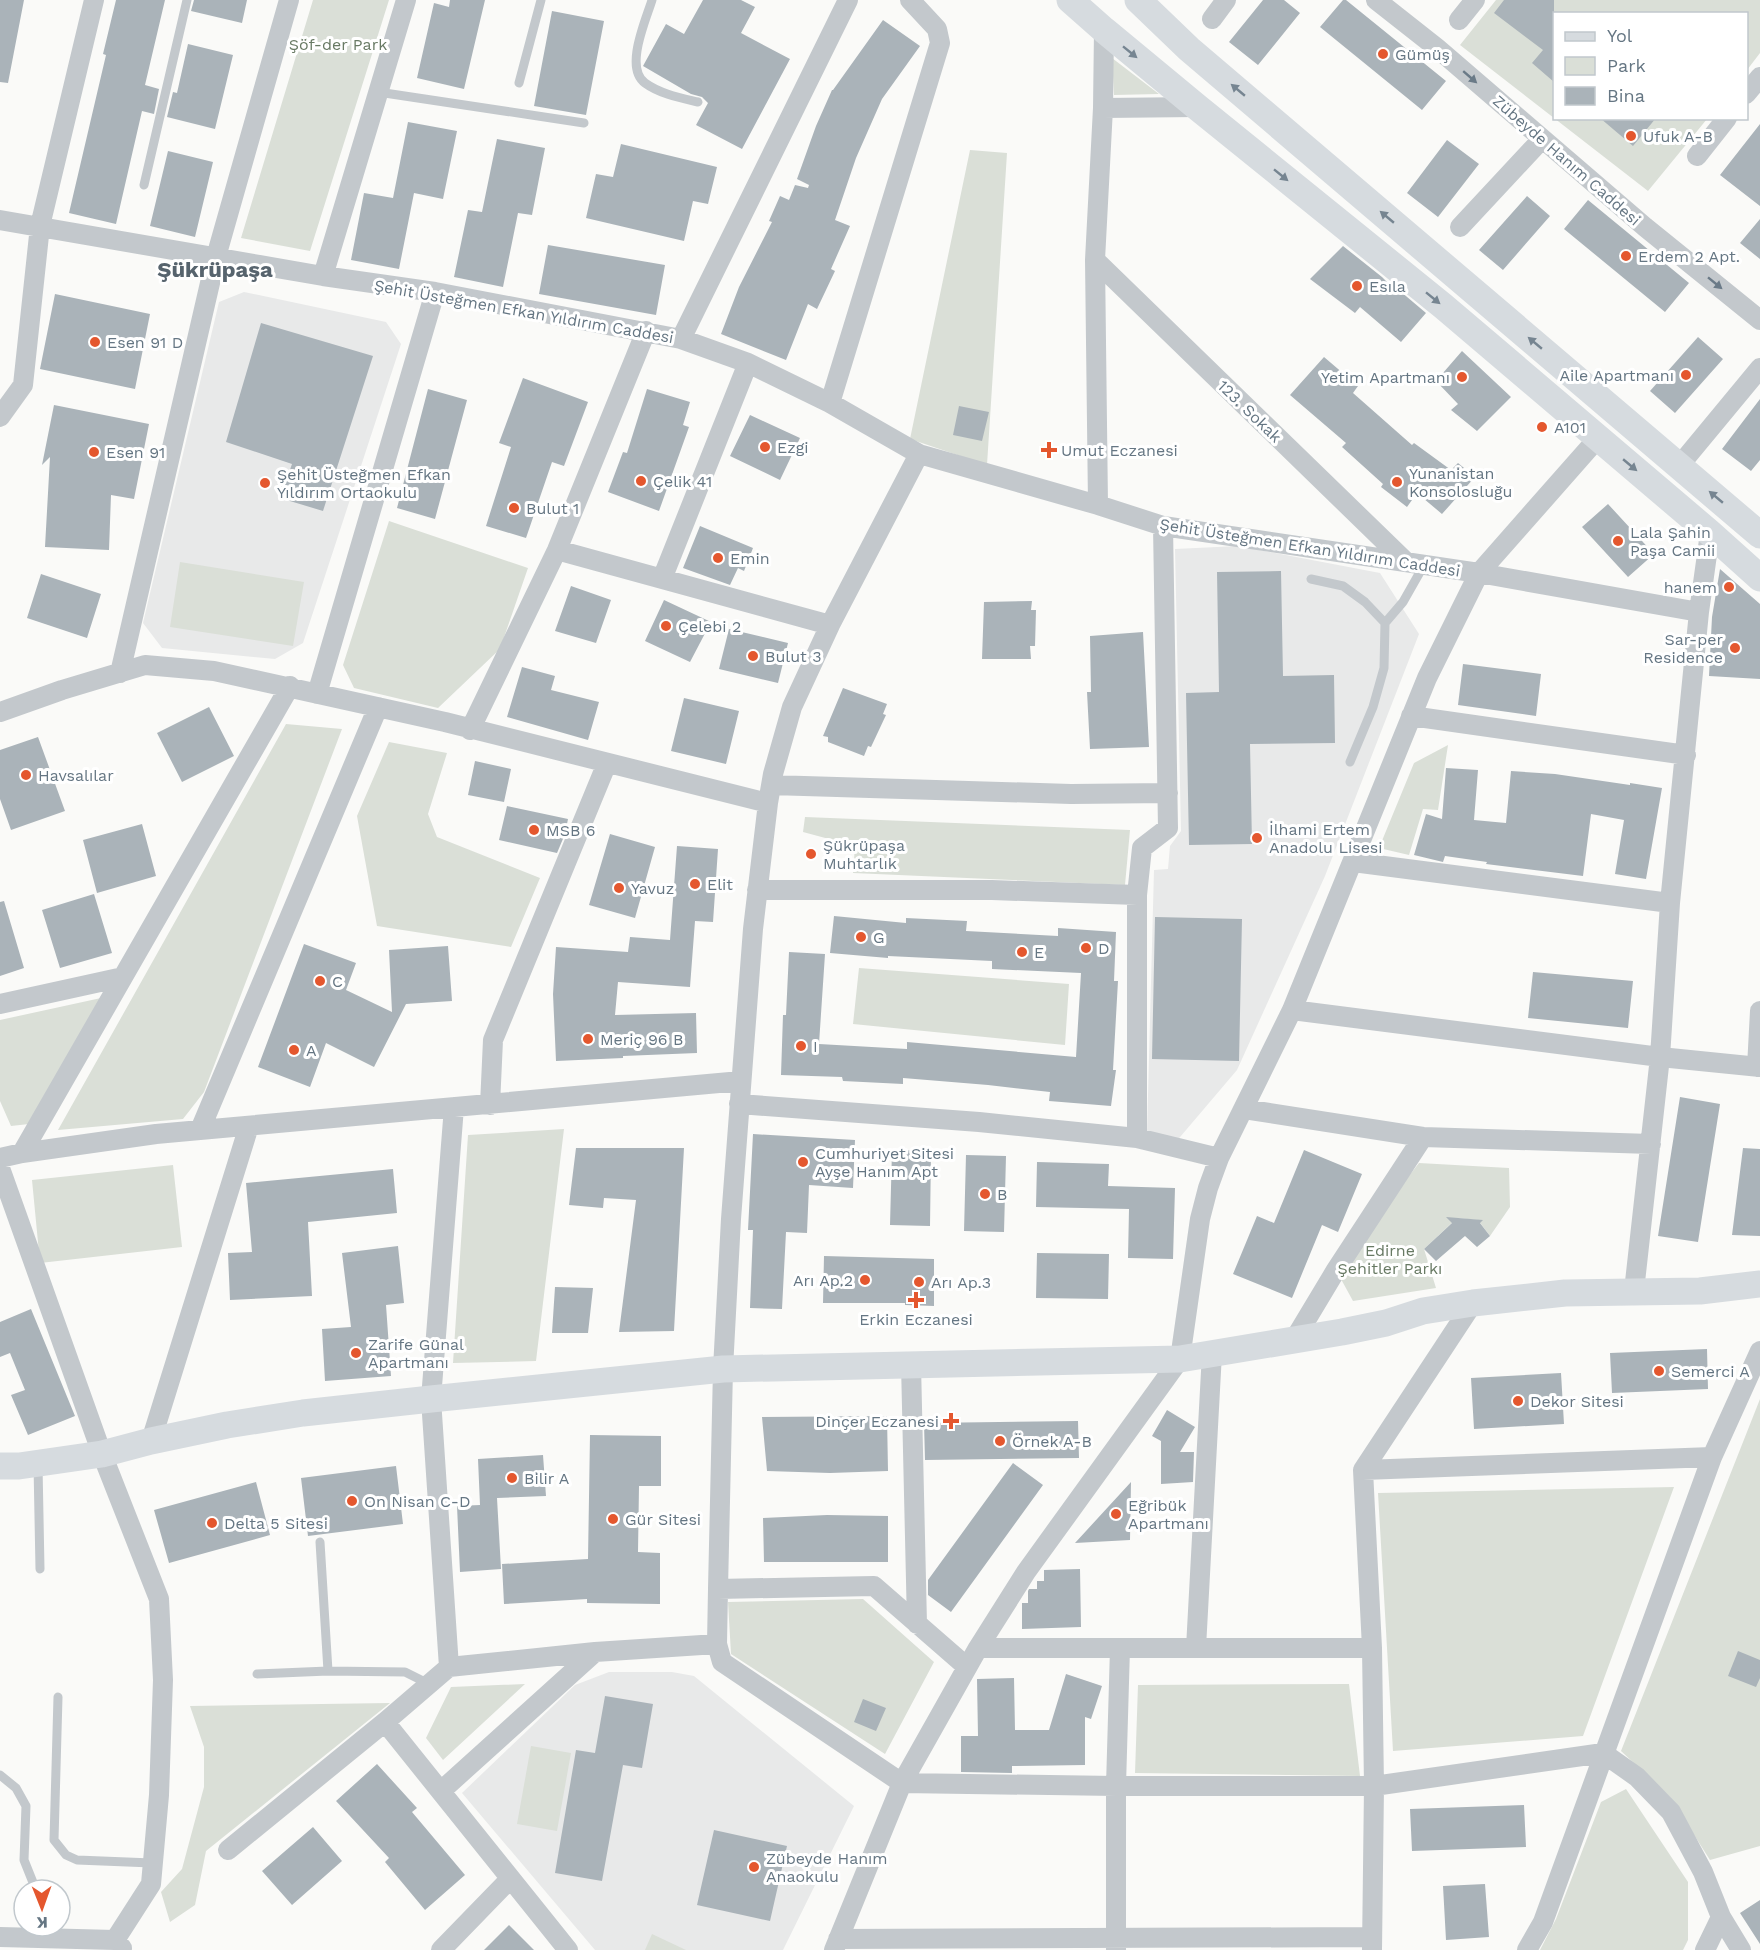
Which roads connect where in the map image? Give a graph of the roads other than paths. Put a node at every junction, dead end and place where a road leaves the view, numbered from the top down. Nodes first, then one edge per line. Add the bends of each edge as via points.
1 (93, 0) edge
2 (187, 0) edge
3 (289, 0) edge
4 (406, 0) edge
5 (541, 0) edge
6 (652, 0) edge
7 (848, 0) edge
8 (910, 0) edge
9 (1070, 0) edge
10 (1138, 0) edge
11 (1226, 0) edge
12 (1376, 0) edge
13 (1475, 0) edge
14 (1212, 19) dead end
15 (1459, 20) dead end
16 (1104, 30) junction
17 (1760, 77) edge
18 (519, 83) dead end
19 (378, 92) junction
20 (1748, 92) edge
21 (698, 102) dead end
22 (1197, 107) junction
23 (1103, 108) junction
24 (1725, 120) edge
25 (584, 123) dead end
26 (1542, 139) junction
27 (1697, 156) dead end
28 (144, 185) dead end
29 (0, 220) edge
30 (40, 226) junction
31 (1460, 227) dead end
32 (216, 257) junction
33 (1095, 260) junction
34 (323, 276) junction
35 (435, 292) junction
36 (1760, 320) edge
37 (646, 331) junction
38 (681, 339) junction
39 (748, 363) junction
40 (1760, 368) edge
41 (830, 403) junction
42 (0, 417) edge
43 (1598, 438) junction
44 (919, 454) junction
45 (1679, 466) junction
46 (1098, 504) junction
47 (1163, 526) junction
48 (1710, 533) junction
49 (1760, 535) edge
50 (556, 550) junction
51 (1415, 564) junction
52 (1479, 573) junction
53 (1760, 578) edge
54 (662, 579) junction
55 (1311, 579) dead end
56 (1699, 612) junction
57 (1385, 623) junction
58 (830, 625) junction
59 (120, 673) junction
60 (290, 686) junction
61 (317, 694) junction
62 (378, 707) junction
63 (0, 712) edge
64 (1411, 716) junction
65 (470, 730) junction
66 (1686, 755) junction
67 (1350, 762) dead end
68 (607, 763) junction
69 (1168, 793) junction
70 (769, 794) junction
71 (1353, 862) junction
72 (757, 890) junction
73 (1137, 896) junction
74 (1670, 903) junction
75 (123, 977) junction
76 (0, 1004) edge
77 (1292, 1010) junction
78 (1760, 1011) edge
79 (1660, 1057) junction
80 (1758, 1067) edge
81 (741, 1081) junction
82 (739, 1104) junction
83 (490, 1105) junction
84 (454, 1107) junction
85 (1244, 1109) junction
86 (249, 1126) junction
87 (200, 1130) junction
88 (1423, 1137) junction
89 (1137, 1138) junction
90 (1651, 1144) junction
91 (22, 1153) junction
92 (0, 1158) edge
93 (1219, 1158) junction
94 (0, 1168) edge
95 (1760, 1284) edge
96 (1634, 1291) junction
97 (1473, 1303) junction
98 (1294, 1340) junction
99 (1760, 1351) edge
100 (1212, 1353) junction
101 (1180, 1359) junction
102 (911, 1364) junction
103 (723, 1369) junction
104 (431, 1399) junction
105 (151, 1441) junction
106 (102, 1454) junction
107 (1712, 1457) junction
108 (38, 1463) junction
109 (0, 1466) edge
110 (1363, 1470) junction
111 (320, 1542) dead end
112 (40, 1569) dead end
113 (718, 1588) junction
114 (917, 1624) junction
115 (717, 1644) junction
116 (978, 1648) junction
117 (1120, 1648) junction
118 (1196, 1648) junction
119 (1372, 1648) junction
120 (595, 1652) junction
121 (449, 1667) junction
122 (967, 1667) junction
123 (328, 1671) junction
124 (257, 1674) dead end
125 (429, 1684) junction
126 (58, 1698) dead end
127 (385, 1722) junction
128 (1603, 1753) junction
129 (0, 1775) edge
130 (902, 1783) junction
131 (1116, 1786) junction
132 (1374, 1786) junction
133 (441, 1791) junction
134 (228, 1851) dead end
135 (152, 1863) junction
136 (31, 1878) edge
137 (510, 1879) junction
138 (1721, 1917) junction
139 (72, 1935) edge
140 (0, 1937) edge
141 (40, 1944) edge
142 (956, 1944) edge
143 (1117, 1944) edge
144 (1372, 1944) edge
145 (836, 1945) edge
146 (117, 1947) edge
147 (441, 1950) edge
148 (568, 1950) edge
149 (1527, 1950) edge
150 (1705, 1950) edge
151 (1741, 1950) edge

1 - 30 street
2 - 28 lane
3 - 32 street
4 - 19 street
5 - 18 lane
6 - 21 lane via 637,47 636,72 644,83
7 - 38 street
8 - 41 street via 937,29 940,43
9 - 16 main road
45 -> 10 main road via 1189,49
11 - 14 street
12 -> 26 street, Zübeyde Hanım Caddesi
13 - 15 street
16 -> 22 main road
16 - 23 street
17 - 20 street
19 - 25 lane
19 - 34 street
22 - 23 street
22 -> 43 main road via 1443,306
23 - 33 street
24 - 27 street
26 - 31 street
26 -> 36 street, Zübeyde Hanım Caddesi
29 - 30 street, Şehit Üsteğmen Efkan Yıldırım Caddesi
30 - 32 street, Şehit Üsteğmen Efkan Yıldırım Caddesi
30 - 42 street via 22,385
32 - 34 street, Şehit Üsteğmen Efkan Yıldırım Caddesi
32 - 59 street
33 - 46 street
33 - 51 street, 123. Sokak
34 - 35 street, Şehit Üsteğmen Efkan Yıldırım Caddesi
35 - 37 street, Şehit Üsteğmen Efkan Yıldırım Caddesi
35 - 61 street
37 - 38 street, Şehit Üsteğmen Efkan Yıldırım Caddesi
37 - 50 street
38 - 39 street, Şehit Üsteğmen Efkan Yıldırım Caddesi
39 - 41 street, Şehit Üsteğmen Efkan Yıldırım Caddesi
39 - 54 street
40 - 45 street
41 - 44 street, Şehit Üsteğmen Efkan Yıldırım Caddesi
43 -> 48 main road
43 - 52 street
44 - 46 street, Şehit Üsteğmen Efkan Yıldırım Caddesi
44 - 58 street
49 -> 45 main road
46 - 47 street, Şehit Üsteğmen Efkan Yıldırım Caddesi
47 - 51 street, Şehit Üsteğmen Efkan Yıldırım Caddesi
47 - 69 street
48 - 53 main road
48 - 56 street
50 - 54 street
50 - 65 street
51 - 52 street, Şehit Üsteğmen Efkan Yıldırım Caddesi
51 - 57 lane via 1403,602
52 - 56 street, Şehit Üsteğmen Efkan Yıldırım Caddesi
52 - 64 street
54 - 58 street
55 - 57 lane via 1342,585
56 - 66 street
57 - 67 lane via 1384,668
58 - 70 street via 792,707
59 - 60 street via 145,665 214,671
59 - 63 street
60 - 61 street
60 - 75 street
61 - 62 street
62 - 65 street
62 - 87 street
64 - 66 street
64 - 71 street
65 - 68 street
66 - 74 street
68 - 70 street
68 - 83 street via 493,1040
69 - 70 street
69 - 73 street via 1168,828 1142,848
70 - 72 street
71 - 74 street
71 - 77 street
72 - 73 street via 992,890
72 - 81 street
73 - 89 street
74 - 79 street
75 - 76 street
75 - 91 street
77 - 79 street
77 - 85 street
78 - 80 street
79 - 80 street
79 - 90 street
81 - 82 street
81 - 83 street
82 - 89 street
82 - 103 street
83 - 84 street
84 - 86 street
84 - 104 street
85 - 88 street
85 - 93 street
86 - 87 street
86 - 105 street
87 - 91 street
88 - 90 street
88 - 98 street
89 - 93 street
90 - 96 street
91 - 92 street
93 - 101 street via 1200,1219
94 - 106 street
95 - 96 main road via 1700,1291
96 - 97 main road via 1565,1293
97 - 98 main road
97 - 110 street
98 - 100 main road
99 - 107 street
100 - 101 main road
100 - 118 street
101 - 102 main road
101 - 116 street via 1026,1572
102 - 103 main road
102 - 114 street
103 - 104 main road
103 - 113 street
104 - 105 main road via 303,1413
104 - 121 street
105 - 106 main road
106 - 108 main road
106 - 135 street via 159,1599 163,1680
107 - 110 street
107 - 128 street
108 - 109 main road
108 - 112 lane
110 - 119 street
111 - 123 lane
113 - 114 street via 873,1586
113 - 115 street
114 - 122 street
115 - 120 street
115 - 130 street via 722,1662
116 - 117 street
116 - 122 street
117 - 118 street
117 - 131 street
118 - 119 street
119 - 132 street
120 - 121 street
120 - 133 street
121 - 125 street
122 - 130 street
123 - 124 lane
123 - 125 lane via 405,1672
125 - 127 street
126 - 135 lane via 54,1840 66,1855 77,1860
127 - 133 street
127 - 134 street
128 - 132 street
128 - 138 street via 1637,1778 1671,1812 1703,1872
128 - 149 street via 1543,1922
129 - 136 lane via 16,1788 26,1806 24,1860
130 - 131 street
130 - 145 street
131 - 132 street
131 - 143 street
132 - 144 street
133 - 137 street
135 - 146 street via 151,1884
137 - 147 street
137 - 148 street
138 - 150 street
138 - 151 street
139 - 146 street
140 - 141 street
142 - 143 street
142 - 145 street
143 - 144 street

